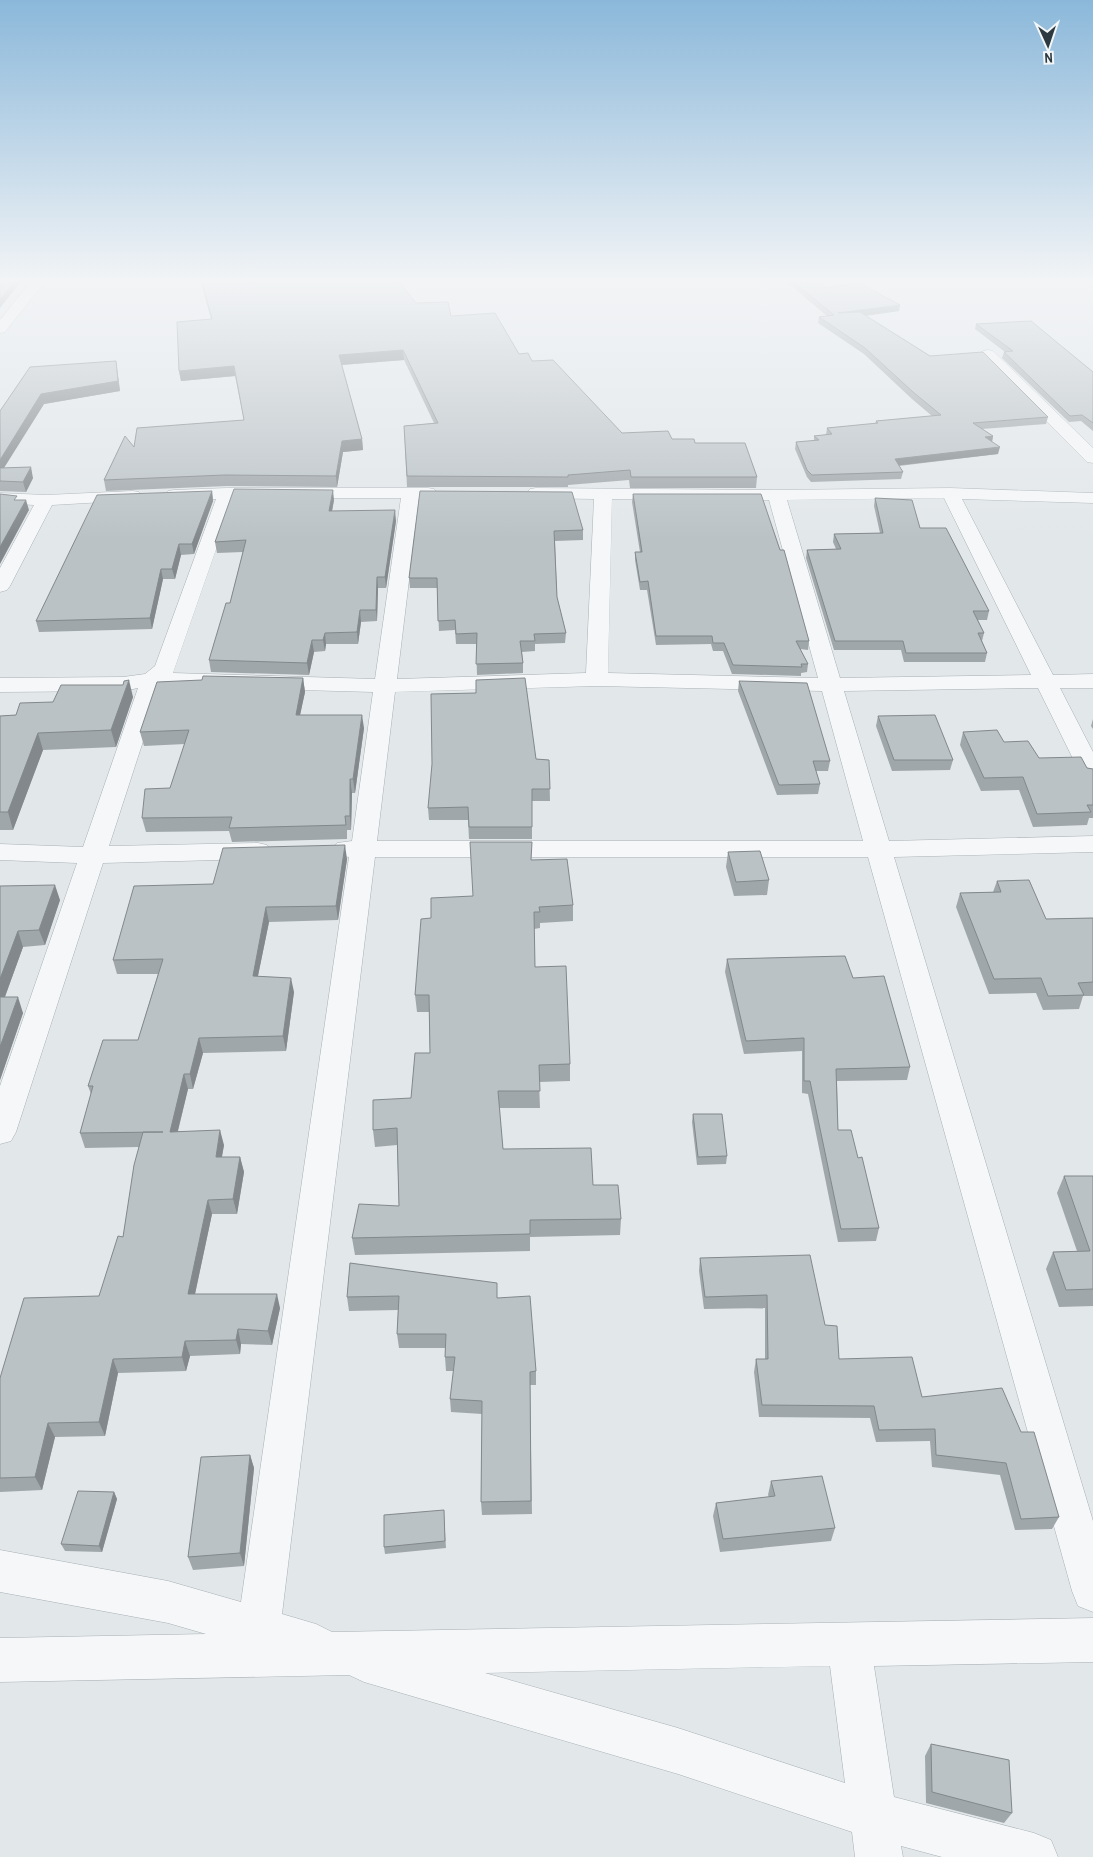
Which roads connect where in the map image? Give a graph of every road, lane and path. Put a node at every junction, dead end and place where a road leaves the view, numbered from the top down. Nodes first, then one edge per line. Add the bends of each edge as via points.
1 (1000, 366) edge
2 (1093, 458) edge
3 (227, 493) junction
4 (411, 493) junction
5 (450, 493) edge
6 (516, 493) edge
7 (603, 493) junction
8 (950, 493) junction
9 (776, 495) junction
10 (0, 498) edge
11 (1093, 498) edge
12 (46, 500) junction
13 (0, 586) edge
14 (152, 678) junction
15 (597, 679) junction
16 (1045, 681) junction
17 (1093, 681) edge
18 (0, 685) edge
19 (831, 685) junction
20 (385, 686) junction
21 (1093, 775) edge
22 (1093, 844) edge
23 (364, 848) junction
24 (325, 849) edge
25 (878, 849) junction
26 (276, 850) edge
27 (0, 852) edge
28 (93, 855) junction
29 (0, 1132) edge
30 (0, 1571) edge
31 (1093, 1591) edge
32 (260, 1629) junction
33 (1093, 1640) edge
34 (848, 1643) junction
35 (339, 1653) junction
36 (0, 1660) edge
37 (877, 1836) edge
38 (1034, 1857) edge

1 - 2 street
3 - 4 street
3 - 12 street
3 - 14 street via 164,669
4 - 5 street
4 - 20 street
6 - 7 street
7 - 9 street
7 - 15 street
8 - 9 street
8 - 11 street
8 - 16 street
9 - 19 street
10 - 12 street
12 - 13 street
14 - 18 street via 123,684
14 - 20 street
14 - 28 street
15 - 19 street
15 - 20 street
16 - 17 street
16 - 19 street
16 - 21 street
19 - 25 street
20 - 23 street
22 - 25 street
23 - 24 street
23 - 25 street
23 - 32 street
25 - 31 street
26 - 28 street
27 - 28 street
28 - 29 street
30 - 32 street via 168,1602
32 - 35 street
33 - 34 street
34 - 35 street
34 - 37 street
35 - 36 street
35 - 37 street via 678,1751
37 - 38 street

